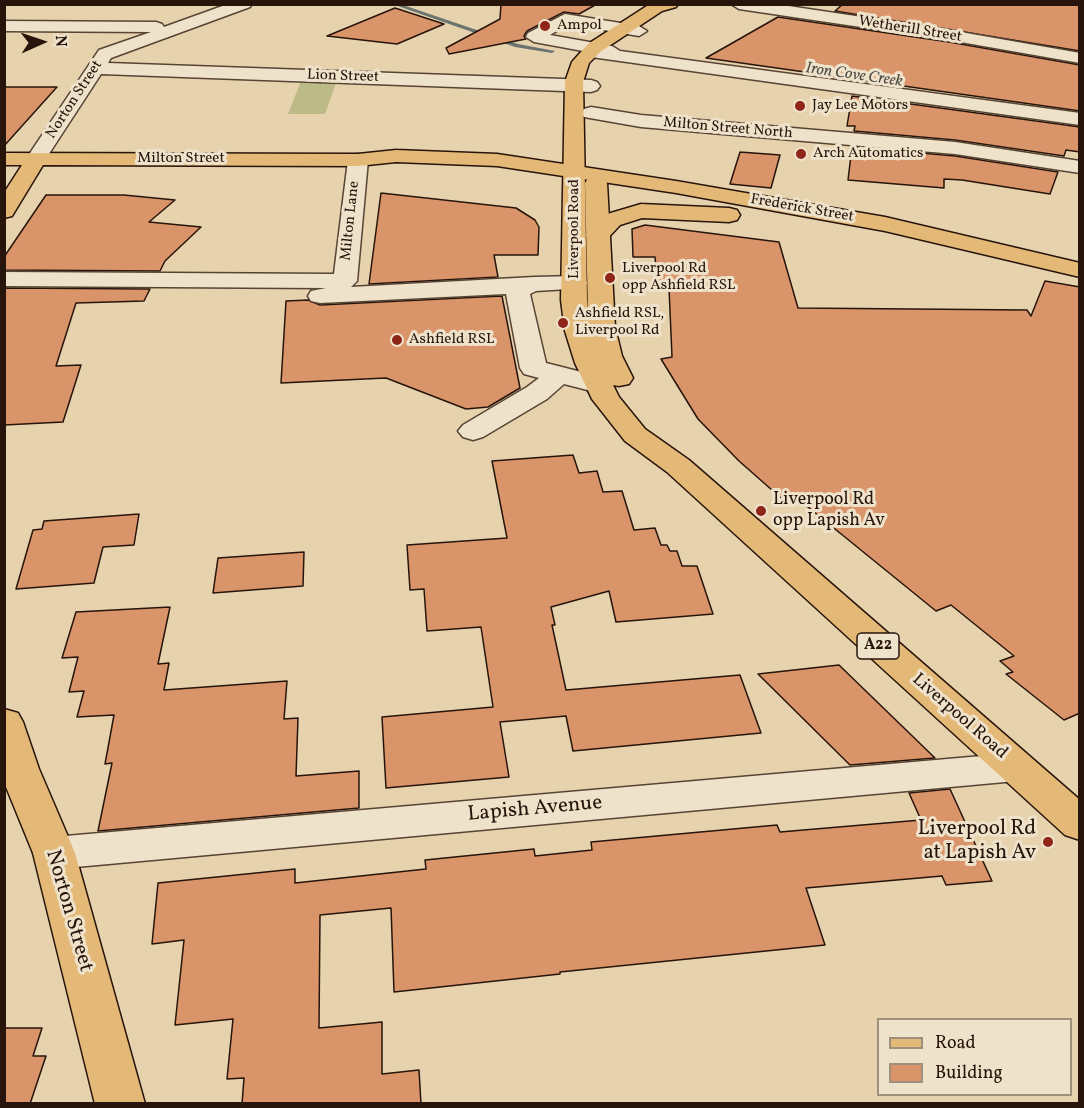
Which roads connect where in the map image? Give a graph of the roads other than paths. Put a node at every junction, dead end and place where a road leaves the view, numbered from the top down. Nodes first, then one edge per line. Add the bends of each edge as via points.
1 (244, 4) edge
2 (670, 4) edge
3 (739, 4) edge
4 (4, 27) edge
5 (181, 27) junction
6 (631, 29) junction
7 (602, 51) junction
8 (1080, 58) edge
9 (96, 68) junction
10 (582, 86) junction
11 (591, 113) junction
12 (1080, 119) edge
13 (593, 135) dead end
14 (4, 159) edge
15 (36, 159) junction
16 (358, 160) junction
17 (1080, 167) edge
18 (587, 176) junction
19 (4, 211) edge
20 (740, 215) junction
21 (598, 235) junction
22 (1006, 253) junction
23 (1080, 270) edge
24 (4, 279) edge
25 (574, 283) junction
26 (531, 285) junction
27 (233, 300) dead end
28 (543, 379) junction
29 (599, 385) junction
30 (473, 431) dead end
31 (678, 466) junction
32 (4, 722) edge
33 (1016, 767) junction
34 (12, 769) edge
35 (1080, 824) edge
36 (54, 853) junction
37 (120, 1104) edge

1 - 5 street, Norton Street
2 - 6 main road, Liverpool Road / A22 via 657,7
3 - 8 street, Wetherill Street
4 - 5 street
5 - 9 street, Norton Street via 105,54
6 - 7 main road, Liverpool Road / A22
6 - 7 street via 565,19 534,37
7 - 10 main road, Liverpool Road / A22 via 594,73
7 - 12 street
9 - 10 street, Lion Street
9 - 15 street, Norton Street
10 - 11 main road, Liverpool Road / A22
10 - 18 main road, Liverpool Road / A22
11 - 13 main road, Liverpool Road / A22
11 - 17 street, Milton Street North via 641,121 955,148
14 - 15 main road, Milton Street
15 - 16 main road, Milton Street
15 - 19 main road, Norton Street
16 - 18 main road, Milton Street via 480,172
16 - 24 street, Milton Lane via 345,281
18 - 20 main road, Frederick Street
18 - 21 main road, Liverpool Road / A22
18 - 22 main road, Frederick Street via 885,224
18 - 25 main road, Liverpool Road / A22
20 - 21 main road via 641,211 612,220
20 - 22 main road, Frederick Street via 942,251
21 - 31 main road, Liverpool Road / A22 via 599,296 609,356 622,384
22 - 23 main road, Frederick Street
25 - 26 street
25 - 29 main road, Liverpool Road / A22 via 578,331
26 - 27 street
26 - 28 street via 518,294
28 - 29 street
28 - 30 street
29 - 31 main road, Liverpool Road / A22 via 634,435
31 - 33 main road, Liverpool Road / A22
32 - 34 main road, Norton Street
33 - 35 main road, Liverpool Road / A22
33 - 36 street, Lapish Avenue
34 - 36 main road, Norton Street
36 - 37 main road, Norton Street

